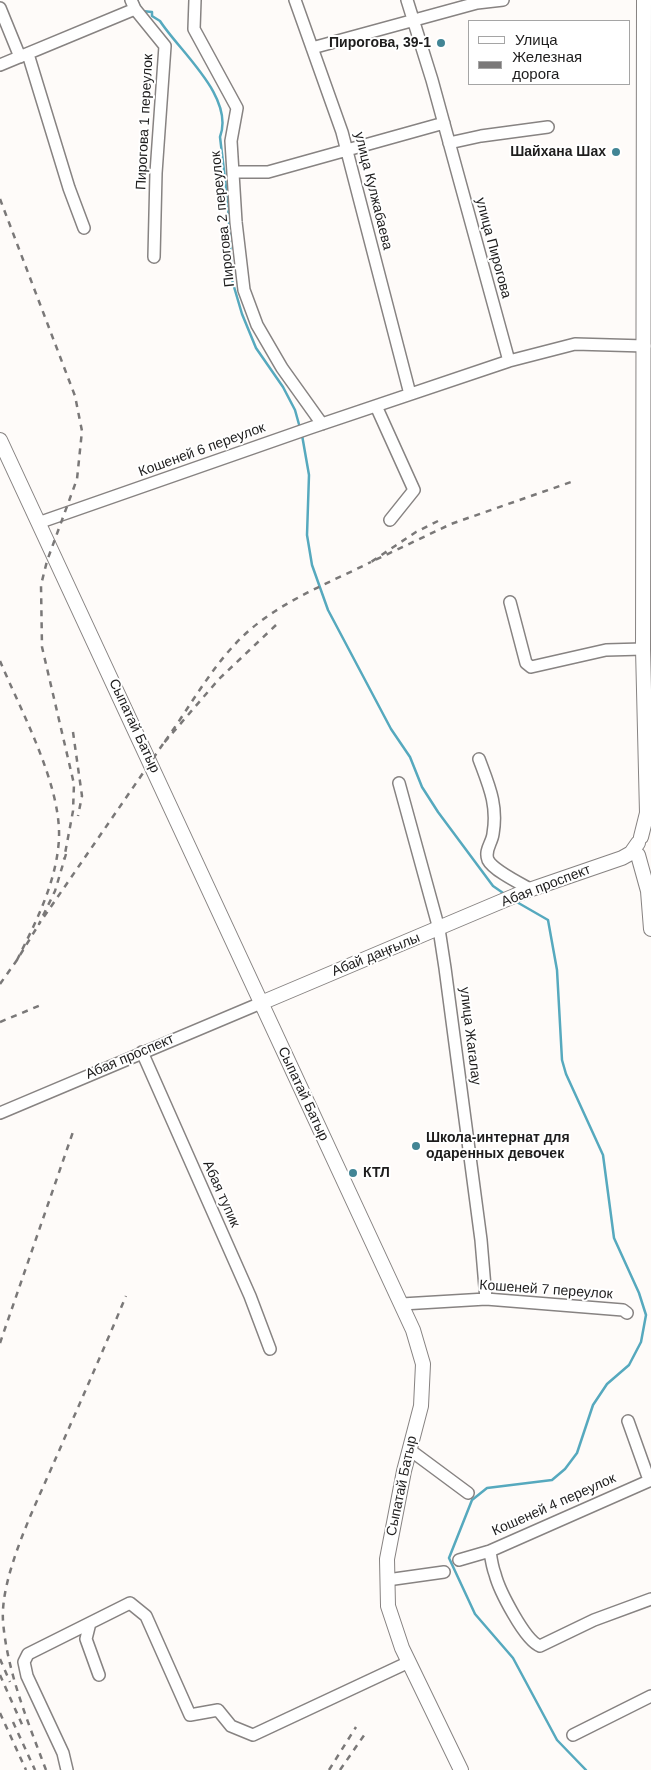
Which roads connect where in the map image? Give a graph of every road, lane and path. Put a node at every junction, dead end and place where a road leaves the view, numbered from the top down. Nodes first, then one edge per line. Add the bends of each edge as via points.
1 (195, 0) edge
2 (295, 0) edge
3 (407, 0) edge
4 (503, 0) edge
5 (644, 0) edge
6 (133, 5) edge
7 (0, 8) edge
8 (413, 20) junction
9 (312, 48) junction
10 (24, 56) junction
11 (0, 65) edge
12 (444, 123) junction
13 (548, 127) dead end
14 (449, 143) junction
15 (347, 150) junction
16 (233, 172) junction
17 (84, 228) dead end
18 (154, 256) dead end
19 (647, 338) edge
20 (509, 361) junction
21 (410, 394) junction
22 (376, 406) junction
23 (322, 424) junction
24 (0, 440) edge
25 (647, 480) edge
26 (390, 520) dead end
27 (38, 524) junction
28 (510, 602) dead end
29 (643, 649) junction
30 (479, 759) dead end
31 (398, 783) dead end
32 (646, 801) junction
33 (651, 815) edge
34 (643, 850) edge
35 (602, 866) junction
36 (528, 890) junction
37 (490, 908) joint
38 (651, 928) edge
39 (439, 929) junction
40 (261, 1002) junction
41 (142, 1052) junction
42 (0, 1113) edge
43 (486, 1299) junction
44 (402, 1304) junction
45 (627, 1313) dead end
46 (270, 1349) dead end
47 (628, 1421) dead end
48 (410, 1450) junction
49 (650, 1480) edge
50 (468, 1493) dead end
51 (490, 1551) junction
52 (459, 1560) dead end
53 (444, 1572) dead end
54 (387, 1580) junction
55 (651, 1599) edge
56 (90, 1622) junction
57 (409, 1662) junction
58 (99, 1675) dead end
59 (651, 1696) edge
60 (573, 1735) dead end
61 (67, 1770) edge
62 (461, 1770) edge

1 - 16 street, Пирогова 2 переулок via 194,29 237,108 230,142
2 - 9 street, улица Кулжабаева
3 - 8 street, улица Пирогова
4 - 8 street
5 - 19 main road
6 - 10 street
6 - 18 street, Пирогова 1 переулок via 165,46
7 - 10 street
8 - 9 street
8 - 12 street, улица Пирогова
9 - 15 street, улица Кулжабаева
10 - 11 street
10 - 17 street
12 - 14 street, улица Пирогова
12 - 15 street
13 - 14 street
14 - 20 street, улица Пирогова
15 - 16 street via 268,172
15 - 21 street, улица Кулжабаева
16 - 23 street, Пирогова 2 переулок via 244,290 258,325 282,368
19 - 20 street, Кошеней 6 переулок via 574,344
19 - 25 main road
20 - 21 street, Кошеней 6 переулок
21 - 22 street, Кошеней 6 переулок
22 - 23 street, Кошеней 6 переулок
22 - 26 street via 414,490
23 - 27 street, Кошеней 6 переулок
24 - 27 main road, Сыпатай Батыр
25 - 29 main road
27 - 40 main road, Сыпатай Батыр
28 - 29 street via 526,663 531,667 606,650
29 - 32 main road
30 - 36 street via 495,802 488,860 494,868
31 - 39 street, улица Жагалау
32 - 33 main road
32 - 34 main road
34 - 35 main road
34 - 35 main road via 624,863
34 - 38 main road
35 - 36 main road, Абая проспект
36 - 37 main road, Абая проспект
37 - 39 main road, Абай даңғылы
39 - 40 main road, Абай даңғылы
39 - 43 street, улица Жагалау
40 - 41 street, Абая проспект
40 - 44 main road, Сыпатай Батыр
41 - 42 street, Абая проспект
41 - 46 street, Абая тупик via 250,1296
43 - 44 street, Кошеней 7 переулок
43 - 45 street, Кошеней 7 переулок via 623,1310
44 - 48 main road, Сыпатай Батыр via 423,1364 421,1406
47 - 49 street
48 - 50 street
48 - 54 main road, Сыпатай Батыр via 387,1559
49 - 51 street, Кошеней 4 переулок
51 - 52 street
51 - 55 street, Кошеней 4 переулок via 495,1576 520,1625 534,1644 540,1646 594,1620
53 - 54 street
54 - 57 main road, Сыпатай Батыр via 388,1606
56 - 57 street via 130,1603 146,1616 190,1715 218,1710 231,1726 253,1735
56 - 58 street via 86,1639
56 - 61 street via 28,1654 24,1662
57 - 62 main road, Сыпатай Батыр
59 - 60 street

